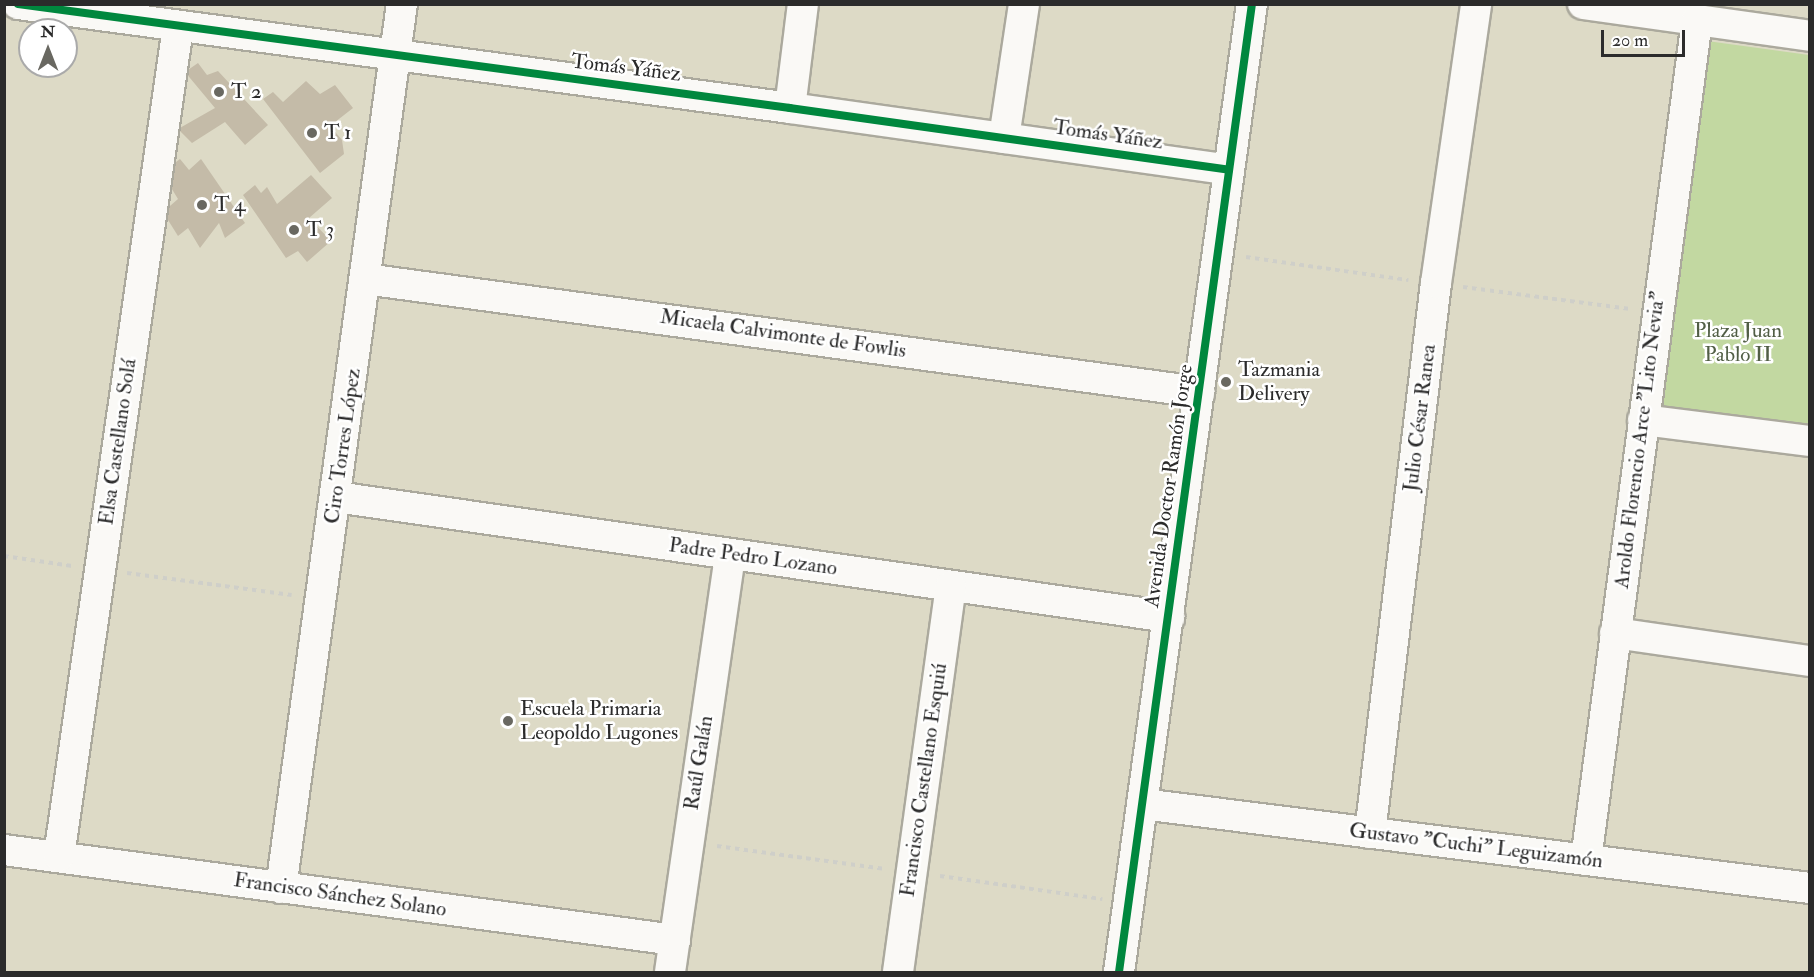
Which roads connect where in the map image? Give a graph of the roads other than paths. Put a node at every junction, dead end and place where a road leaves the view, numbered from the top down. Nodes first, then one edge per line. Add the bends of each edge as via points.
1 (18, 4) edge
2 (402, 4) edge
3 (803, 4) edge
4 (1024, 4) edge
5 (1252, 4) edge
6 (1476, 4) edge
7 (1583, 4) edge
8 (1697, 20) junction
9 (178, 27) junction
10 (1809, 36) edge
11 (395, 57) junction
12 (790, 108) junction
13 (1004, 138) junction
14 (1229, 170) junction
15 (365, 279) junction
16 (1199, 392) junction
17 (1642, 420) junction
18 (1809, 441) edge
19 (336, 497) junction
20 (730, 555) junction
21 (951, 587) junction
22 (1170, 617) junction
23 (1615, 633) junction
24 (1809, 662) edge
25 (1142, 804) junction
26 (1370, 832) junction
27 (4, 850) edge
28 (59, 856) junction
29 (1586, 860) junction
30 (281, 888) junction
31 (1809, 888) edge
32 (675, 940) junction
33 (670, 972) edge
34 (898, 972) edge
35 (1119, 972) edge

1 - 9 street, Tomás Yáñez
2 - 11 street, Ciro Torres López
3 - 12 street
4 - 13 street
5 - 14 street, Avenida Doctor Ramón Jorge
6 - 26 street, Julio César Ranea via 1436,283
7 - 8 street
8 - 10 street
8 - 17 street, Aroldo Florencio Arce "Lito Nevia"
9 - 11 street, Tomás Yáñez
9 - 28 street, Elsa Castellano Solá
11 - 12 street, Tomás Yáñez
11 - 15 street, Ciro Torres López
12 - 13 street, Tomás Yáñez
13 - 14 street, Tomás Yáñez
14 - 16 street, Avenida Doctor Ramón Jorge
15 - 16 street, Micaela Calvimonte de Fowlis
15 - 19 street, Ciro Torres López
16 - 22 street, Avenida Doctor Ramón Jorge
17 - 18 street
17 - 23 street, Aroldo Florencio Arce "Lito Nevia"
19 - 20 street, Padre Pedro Lozano
19 - 30 street, Ciro Torres López
20 - 21 street, Padre Pedro Lozano
20 - 32 street, Raúl Galán
21 - 22 street, Padre Pedro Lozano
21 - 34 street, Francisco Castellano Esquiú
22 - 25 street, Avenida Doctor Ramón Jorge
23 - 24 street
23 - 29 street, Aroldo Florencio Arce "Lito Nevia"
25 - 26 street, Gustavo "Cuchi" Leguizamón
25 - 35 street, Avenida Doctor Ramón Jorge
26 - 29 street, Gustavo "Cuchi" Leguizamón
27 - 28 street, Francisco Sánchez Solano
28 - 30 street, Francisco Sánchez Solano
29 - 31 street, Gustavo "Cuchi" Leguizamón
30 - 32 street, Francisco Sánchez Solano
32 - 33 street, Raúl Galán

